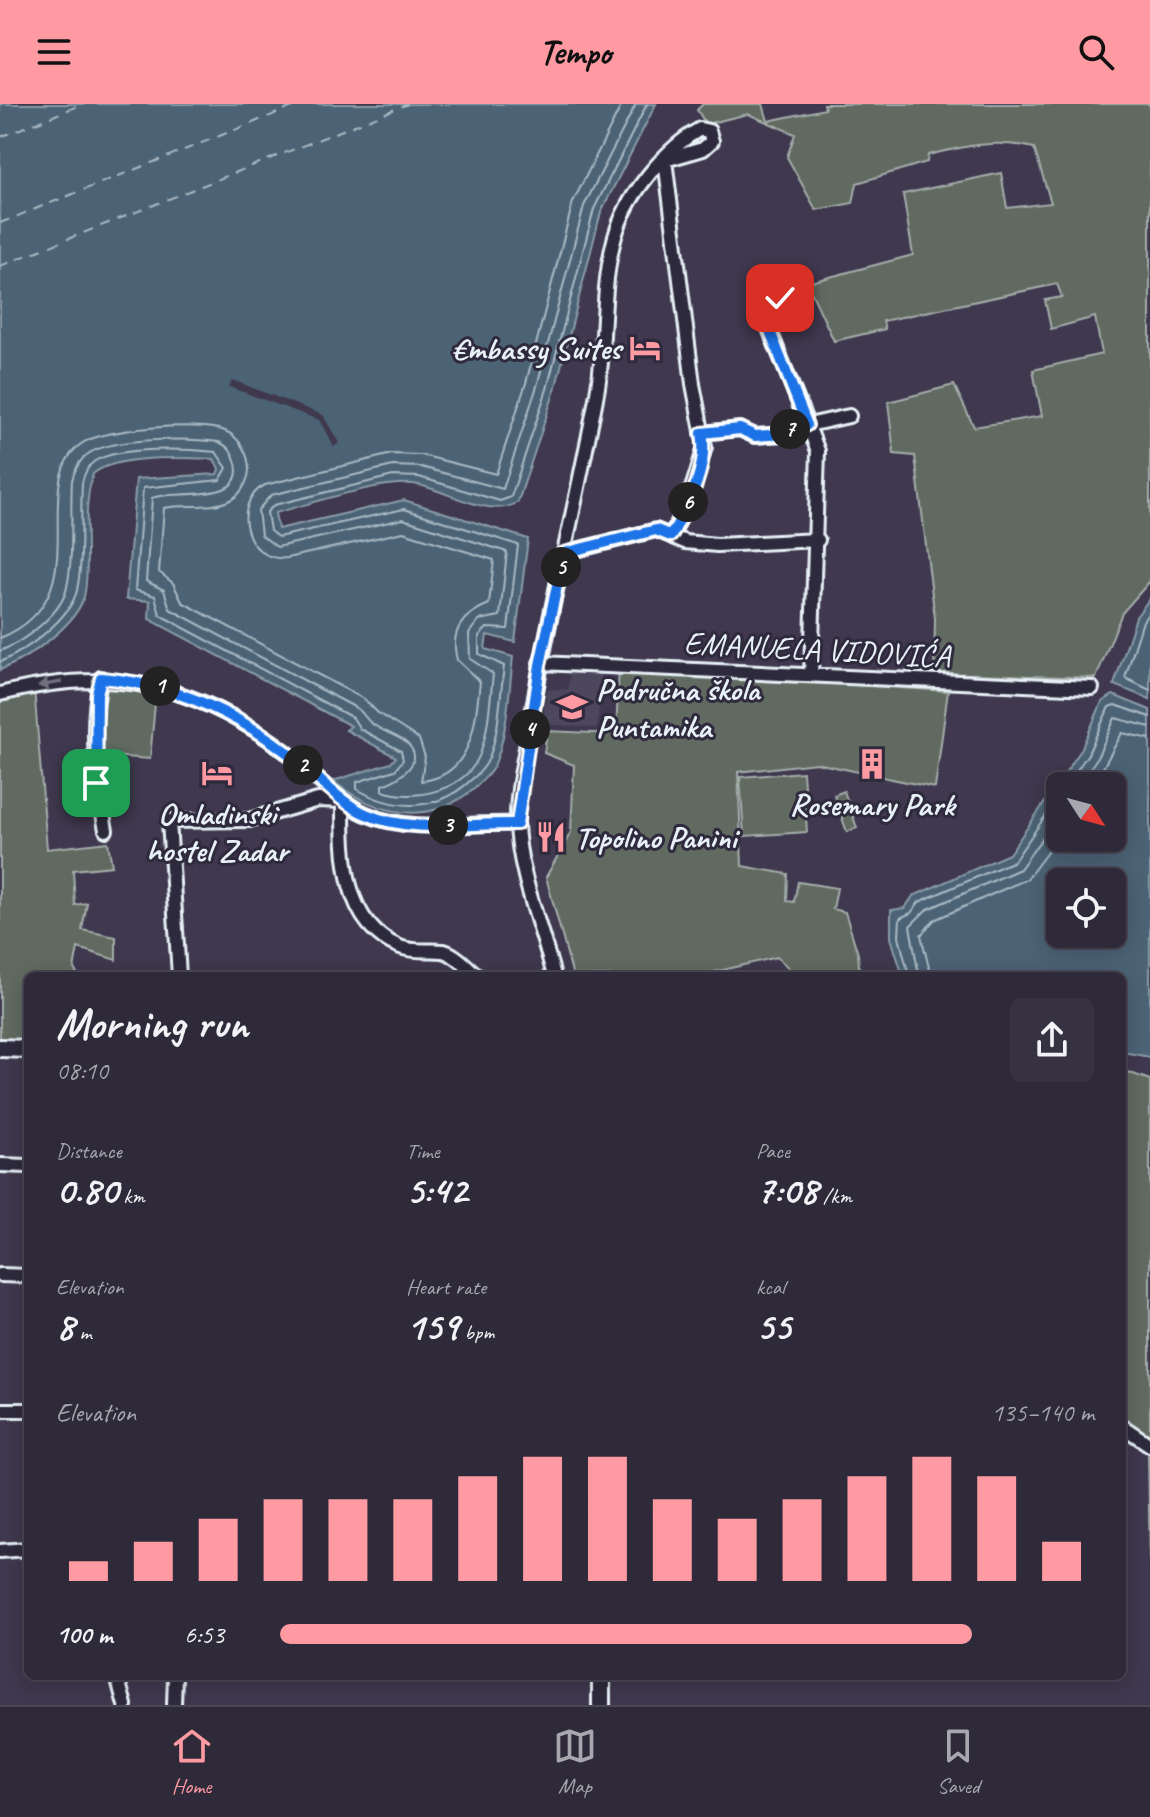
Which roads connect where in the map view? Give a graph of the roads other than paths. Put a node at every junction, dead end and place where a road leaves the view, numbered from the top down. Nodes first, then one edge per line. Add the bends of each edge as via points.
1 (780, 298) dead end
2 (849, 416) dead end
3 (807, 425) junction
4 (702, 433) junction
5 (671, 536) junction
6 (818, 540) junction
7 (564, 553) junction
8 (540, 663) junction
9 (811, 675) junction
10 (101, 678) junction
11 (1092, 688) dead end
12 (0, 694) edge
13 (343, 801) junction
14 (517, 824) junction
15 (106, 830) dead end
16 (179, 972) edge
17 (473, 972) edge
18 (553, 972) edge
19 (0, 1048) edge
20 (24, 1049) edge
21 (0, 1165) edge
22 (24, 1166) edge
23 (0, 1275) edge
24 (24, 1276) edge
25 (0, 1410) edge
26 (24, 1410) edge
27 (1126, 1429) edge
28 (1150, 1445) edge
29 (24, 1549) edge
30 (0, 1551) edge
31 (118, 1680) edge
32 (175, 1680) edge
33 (601, 1680) edge
34 (125, 1705) edge
35 (174, 1705) edge
36 (601, 1705) edge

1 - 3 street via 766,305 766,321
2 - 3 street
3 - 4 street via 783,434 755,436 740,429
3 - 6 street via 818,451
4 - 5 street via 700,470
4 - 7 street via 665,160 632,200 608,262 602,369
5 - 6 street via 717,545
5 - 7 street via 656,530
6 - 9 street
7 - 8 street
8 - 9 street, EMANUELA VIDOVIĆA
8 - 14 street
9 - 11 street, EMANUELA VIDOVIĆA
10 -> 12 street
10 - 13 street via 161,687 209,703 251,725
10 - 15 street via 96,783
13 - 14 street via 393,822
13 - 16 street via 318,800 249,820 169,821
13 - 17 street via 347,882 357,906 399,947 446,951
14 - 18 street
19 - 20 street
21 - 22 street
23 - 24 street
25 - 26 street
27 - 28 street
29 - 30 street
31 - 34 street
32 - 35 street
33 - 36 street

